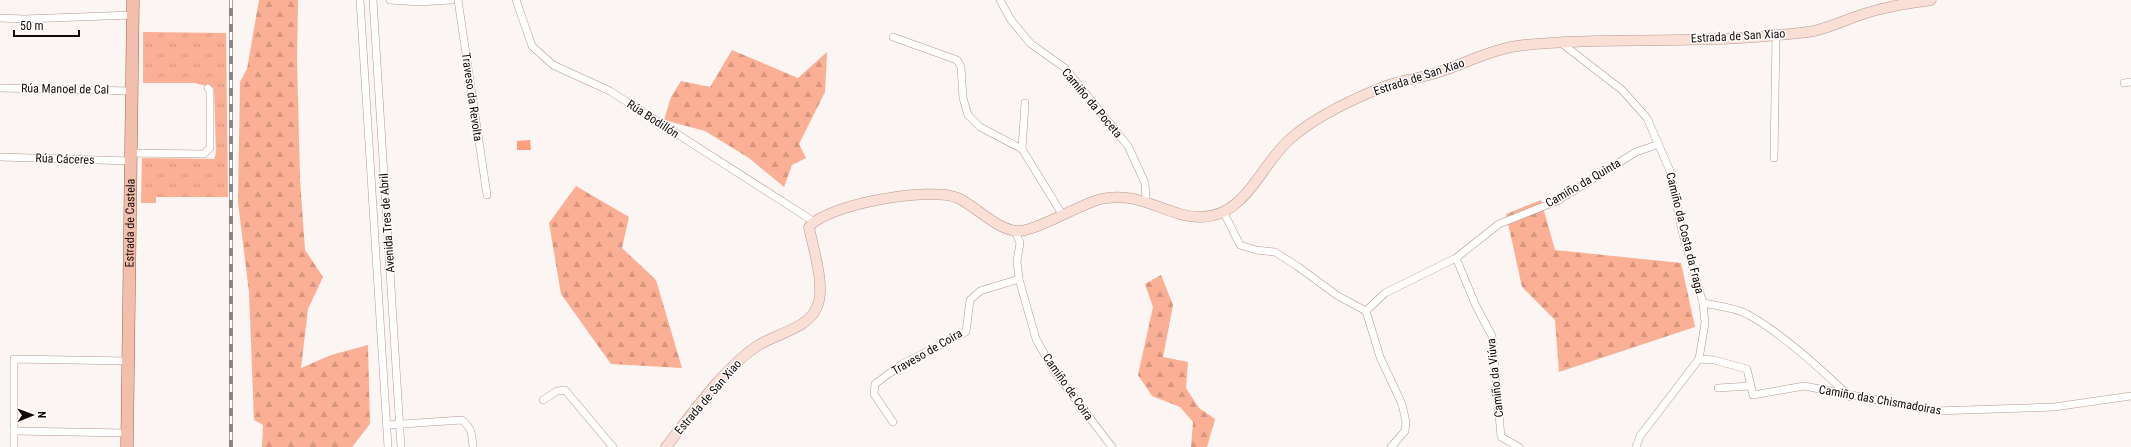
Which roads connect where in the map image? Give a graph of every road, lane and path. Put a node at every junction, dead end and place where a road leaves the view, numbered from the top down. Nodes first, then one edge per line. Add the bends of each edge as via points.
1 (133, 0) edge
2 (360, 0) edge
3 (373, 0) edge
4 (390, 0) edge
5 (451, 0) edge
6 (458, 0) edge
7 (515, 0) edge
8 (522, 0) edge
9 (1000, 0) edge
10 (1931, 0) edge
11 (133, 15) junction
12 (0, 18) edge
13 (1776, 35) junction
14 (892, 37) dead end
15 (1560, 42) junction
16 (0, 88) edge
17 (208, 88) dead end
18 (131, 91) junction
19 (1025, 103) dead end
20 (1659, 144) junction
21 (1022, 149) junction
22 (0, 157) edge
23 (130, 157) junction
24 (1774, 158) dead end
25 (487, 195) dead end
26 (1146, 201) junction
27 (1224, 213) junction
28 (1062, 214) junction
29 (813, 221) junction
30 (1015, 231) junction
31 (1456, 258) junction
32 (1019, 279) junction
33 (1703, 303) junction
34 (1366, 311) junction
35 (1699, 359) junction
36 (128, 361) junction
37 (1750, 386) junction
38 (1718, 388) dead end
39 (1850, 396) junction
40 (2131, 396) edge
41 (543, 400) dead end
42 (893, 422) dead end
43 (400, 424) junction
44 (387, 425) junction
45 (14, 431) junction
46 (127, 433) junction
47 (14, 447) edge
48 (127, 447) edge
49 (388, 447) edge
50 (401, 447) edge
51 (472, 447) edge
52 (613, 447) edge
53 (666, 447) edge
54 (1112, 447) edge
55 (1391, 447) edge
56 (1519, 447) edge
57 (1636, 447) edge

1 - 11 main road, Estrada de Castela
2 - 44 street, Avenida Tres de Abril
3 - 43 street, Avenida Tres de Abril
4 - 5 street
6 - 25 street, Traveso da Revolta
7 - 8 street
7 - 29 street, Rúa Bodillón via 532,46 553,65 610,91
9 - 26 street, Camiño da Poceta via 1011,20 1032,44 1065,68 1128,146 1145,183
10 - 13 street, Estrada de San Xiao via 1877,10 1815,31
11 - 12 street
11 - 18 main road, Estrada de Castela
13 - 15 street, Estrada de San Xiao
13 - 24 street
14 - 21 street via 957,60 961,67 963,98 968,115 980,127
15 - 20 street, Camiño da Costa da Fraga via 1622,90 1647,118
15 - 27 street, Estrada de San Xiao via 1510,47 1438,72 1380,88 1309,123 1286,141 1243,198
16 - 18 street, Rúa Manoel de Cal
17 - 23 street, Rúa Cáceres via 210,148 207,152
18 - 23 main road, Estrada de Castela
19 - 21 street
20 - 31 street, Camiño da Quinta via 1636,152 1557,200 1500,224
20 - 33 street, Camiño da Costa da Fraga via 1670,171 1682,231
21 - 28 street
22 - 23 street, Rúa Cáceres
23 - 36 main road, Estrada de Castela
26 - 27 street, Estrada de San Xiao via 1186,215 1202,217
26 - 28 street, Estrada de San Xiao via 1130,197 1102,199
27 - 34 street via 1240,245 1275,252 1338,296
28 - 30 street, Estrada de San Xiao via 1026,231
29 - 30 street via 828,212 845,207 923,193 938,193 957,197 1004,227
29 - 53 street, Estrada de San Xiao via 809,227 820,288 817,308 803,323 758,346 735,364
30 - 32 street, Camiño de Coira via 1020,243 1017,261
31 - 34 street, Camiño da Quinta via 1385,293
31 - 56 street, Camiño da Viúva via 1492,336 1501,437
32 - 42 street, Traveso de Coira via 980,291 970,300 966,332 902,364 875,384 874,394
32 - 54 street, Camiño de Coira via 1036,339 1054,371
33 - 35 street, Camiño da Costa da Fraga via 1705,323
33 - 39 street via 1728,307 1747,314 1817,365
34 - 55 street via 1380,357 1402,404 1406,422 1405,431
35 - 37 street via 1714,360 1747,369
35 - 57 street, Camiño da Costa da Fraga via 1640,436
36 - 45 street via 14,359
36 - 46 main road, Estrada de Castela
37 - 38 street
37 - 39 street, Camiño das Chismadoiras via 1753,395 1804,386
39 - 40 street, Camiño das Chismadoiras via 1942,411 2054,407
41 - 52 street via 557,391 564,390
43 - 44 street
43 - 50 street, Avenida Tres de Abril
43 - 51 street via 462,420 472,431
44 - 49 street, Avenida Tres de Abril
45 - 46 street
45 - 47 street
46 - 48 main road, Estrada de Castela

